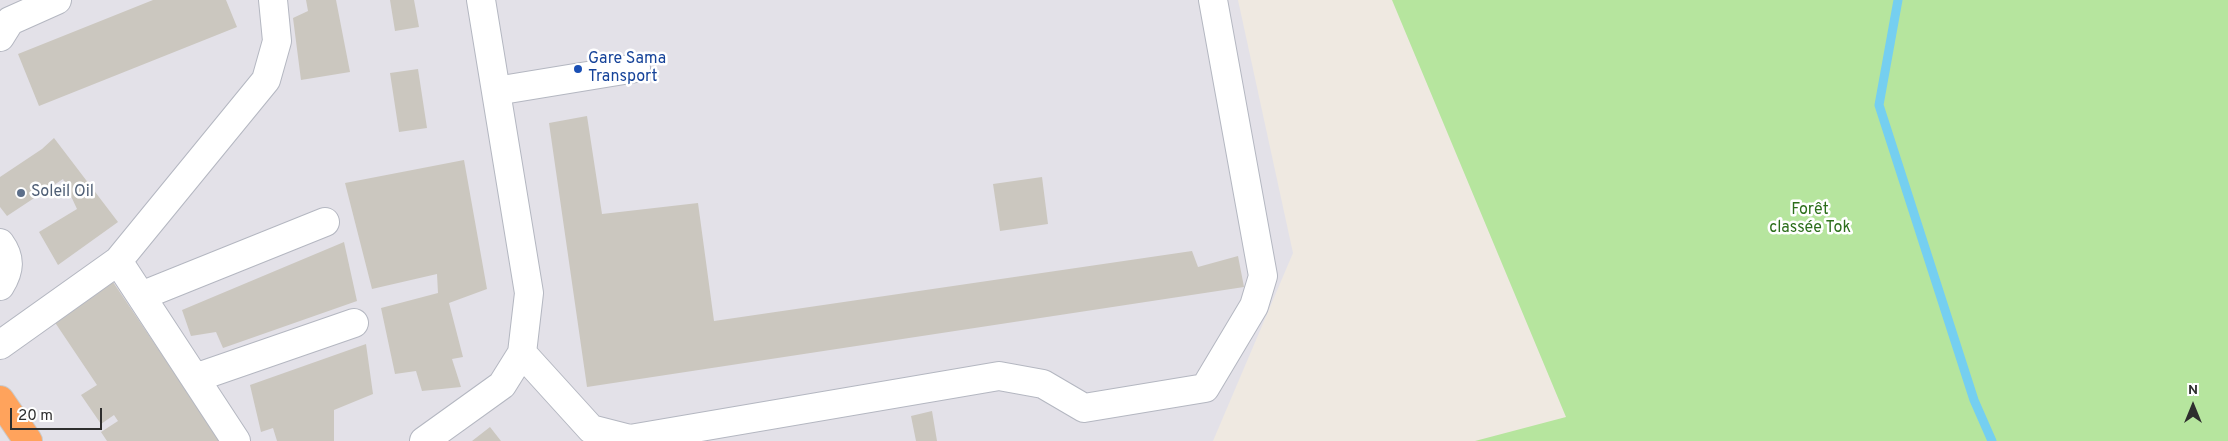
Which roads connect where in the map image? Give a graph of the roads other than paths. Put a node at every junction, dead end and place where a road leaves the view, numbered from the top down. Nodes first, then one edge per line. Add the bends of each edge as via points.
1 (57, 0) edge
2 (273, 0) edge
3 (480, 0) edge
4 (1213, 0) edge
5 (0, 37) edge
6 (636, 68) dead end
7 (496, 92) junction
8 (325, 222) dead end
9 (0, 243) edge
10 (118, 261) junction
11 (0, 286) edge
12 (141, 296) junction
13 (354, 323) dead end
14 (0, 345) edge
15 (522, 354) junction
16 (195, 378) junction
17 (0, 400) edge
18 (28, 441) edge
19 (236, 441) edge
20 (424, 441) edge

1 - 5 street via 10,21
2 - 10 street via 277,41 266,80
3 - 7 street
4 - 15 street via 1262,276 1254,306 1205,388 1084,408 1043,384 999,376 630,439 592,429
6 - 7 street
7 - 15 street via 529,294
8 - 12 street
9 - 11 street via 8,254 7,276
10 - 12 street
10 - 14 street
12 - 16 street
13 - 16 street
15 - 20 street via 502,385
16 - 19 street
17 - 18 highway

